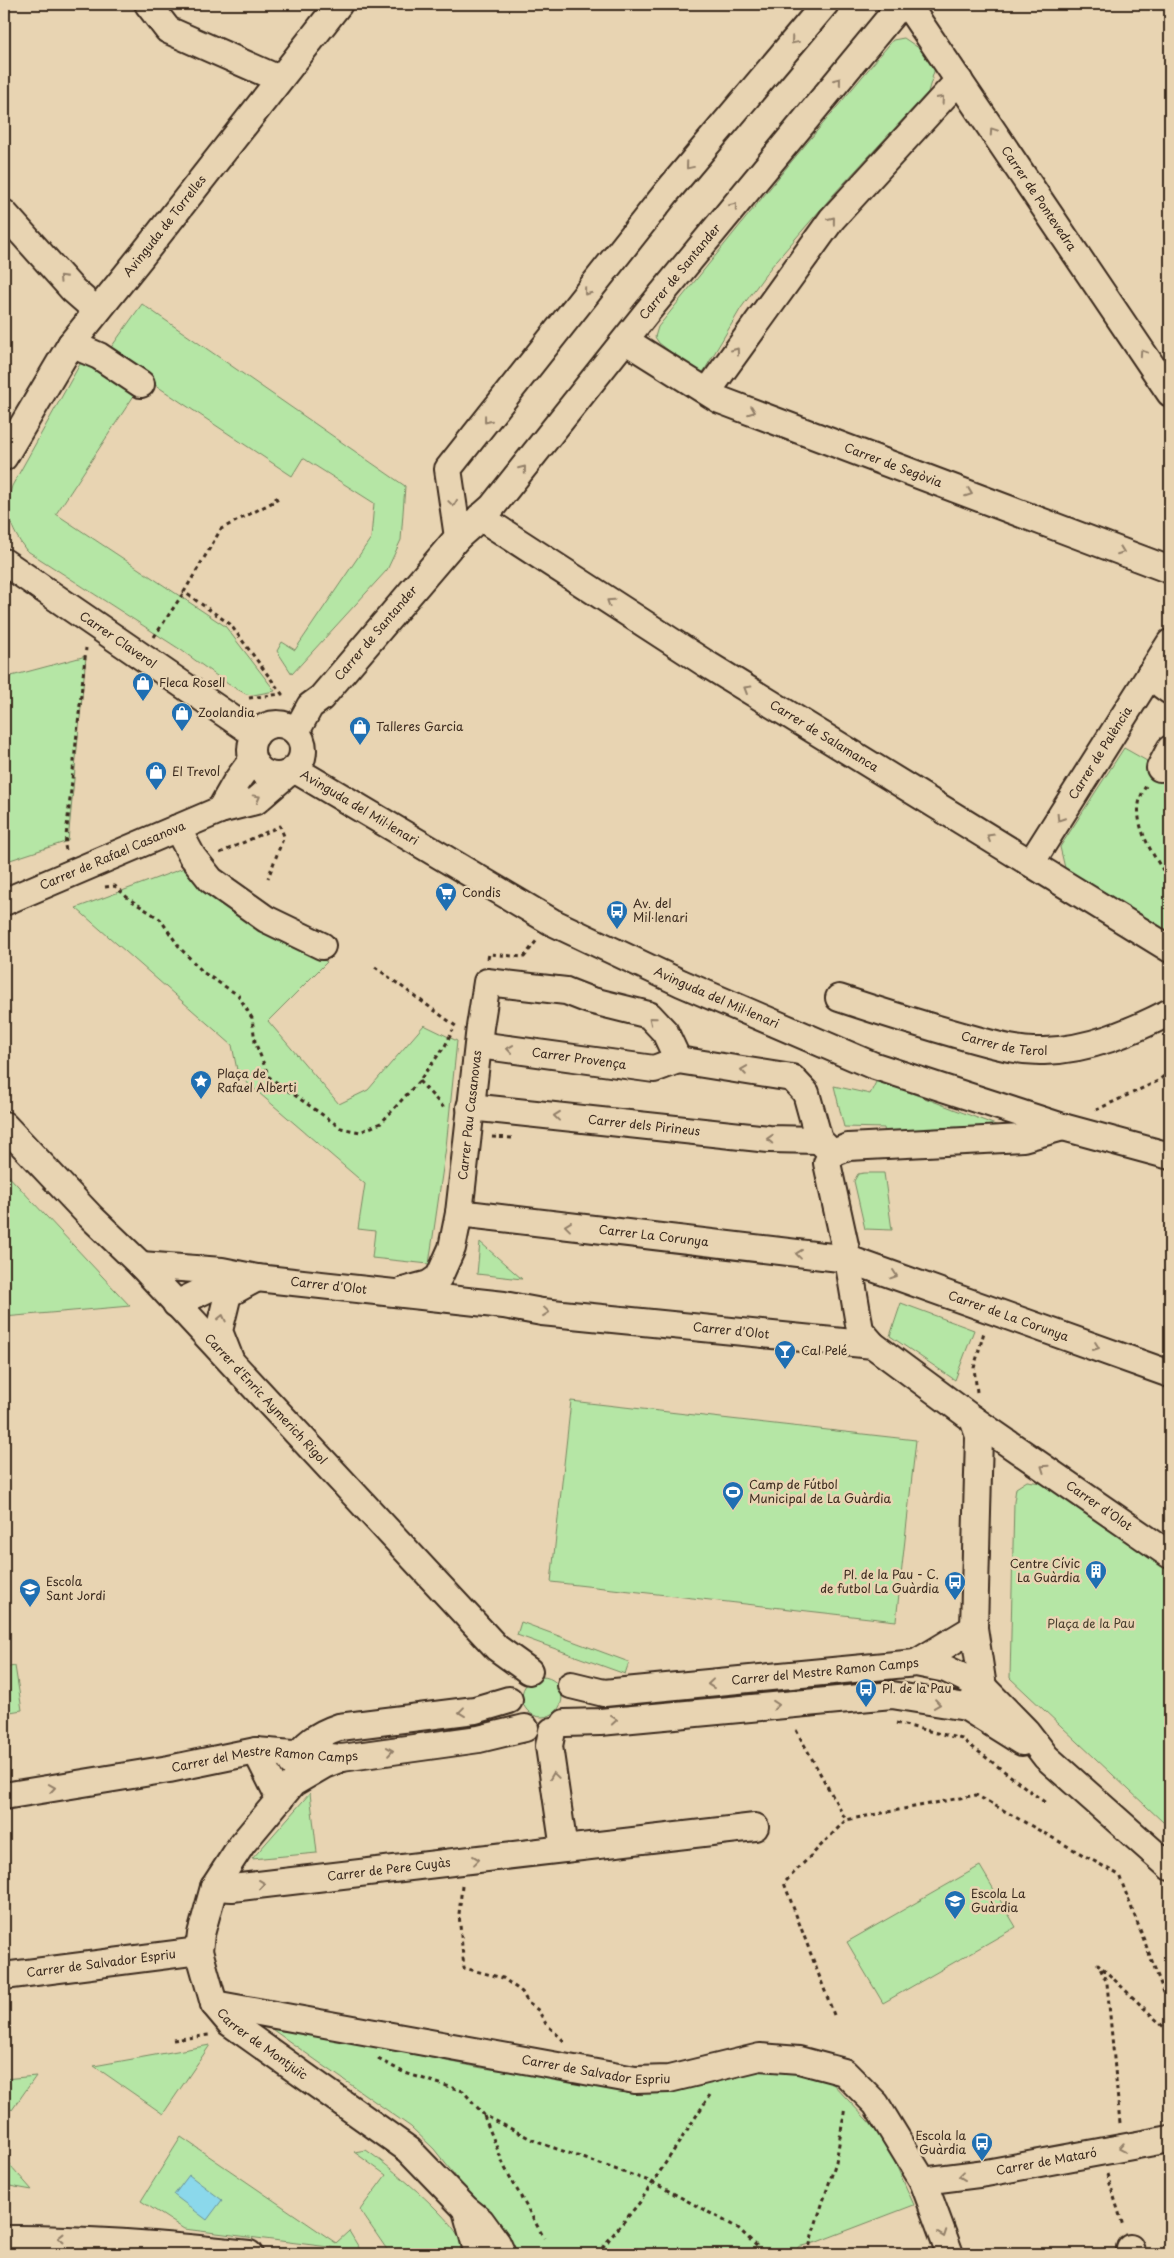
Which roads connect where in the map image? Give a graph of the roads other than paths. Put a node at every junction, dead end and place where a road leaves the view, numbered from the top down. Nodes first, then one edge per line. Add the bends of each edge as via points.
1 (148, 4) edge
2 (339, 4) edge
3 (825, 4) edge
4 (901, 4) edge
5 (907, 4) edge
6 (279, 78) junction
7 (959, 80) junction
8 (4, 213) edge
9 (97, 311) junction
10 (626, 341) junction
11 (71, 344) junction
12 (140, 384) dead end
13 (708, 391) junction
14 (1170, 393) edge
15 (4, 457) edge
16 (480, 517) junction
17 (458, 537) junction
18 (4, 562) edge
19 (1170, 570) edge
20 (1170, 643) edge
21 (1150, 674) junction
22 (1170, 691) edge
23 (296, 732) junction
24 (254, 747) junction
25 (291, 771) junction
26 (220, 810) junction
27 (177, 828) junction
28 (1031, 863) junction
29 (4, 902) edge
30 (322, 946) dead end
31 (1170, 949) edge
32 (839, 998) dead end
33 (1170, 1012) edge
34 (471, 1033) junction
35 (678, 1060) junction
36 (470, 1107) junction
37 (4, 1125) edge
38 (1063, 1127) junction
39 (826, 1147) junction
40 (1170, 1156) edge
41 (460, 1213) junction
42 (452, 1248) junction
43 (848, 1259) junction
44 (141, 1265) junction
45 (222, 1271) junction
46 (256, 1278) junction
47 (394, 1292) junction
48 (169, 1297) junction
49 (504, 1305) junction
50 (872, 1345) junction
51 (232, 1364) junction
52 (1170, 1374) edge
53 (969, 1415) junction
54 (1170, 1555) edge
55 (974, 1628) junction
56 (916, 1663) junction
57 (529, 1671) junction
58 (956, 1674) junction
59 (571, 1685) junction
60 (983, 1687) junction
61 (509, 1700) junction
62 (966, 1708) junction
63 (559, 1727) junction
64 (525, 1728) junction
65 (303, 1748) junction
66 (256, 1751) junction
67 (1046, 1757) junction
68 (342, 1758) junction
69 (4, 1796) edge
70 (280, 1798) junction
71 (754, 1828) dead end
72 (564, 1849) junction
73 (1159, 1849) edge
74 (1170, 1867) edge
75 (214, 1887) junction
76 (199, 1951) junction
77 (4, 1976) edge
78 (214, 2004) junction
79 (1170, 2139) edge
80 (923, 2181) junction
81 (466, 2210) junction
82 (4, 2239) edge
83 (249, 2254) edge
84 (478, 2254) edge
85 (502, 2254) edge
86 (950, 2254) edge

1 - 6 street via 168,30
2 - 6 street, Avinguda de Torrelles
3 -> 17 street via 667,192 448,469
10 -> 4 street, Carrer de Santander
5 - 7 street, Carrer de Pontevedra
6 - 9 street, Avinguda de Torrelles
13 -> 7 street via 832,219
14 -> 7 street, Carrer de Pontevedra
9 -> 8 street via 73,290
9 - 11 street, Avinguda de Torrelles
10 - 13 street, Carrer de Segòvia
16 -> 10 street, Carrer de Santander via 498,500
11 - 12 street via 99,356
11 - 15 street, Avinguda de Torrelles
13 -> 19 street, Carrer de Segòvia via 720,400
16 - 17 street, Carrer de Santander
28 -> 16 street, Carrer de Salamanca via 705,663
17 - 23 street, Carrer de Santander via 321,698 310,706
18 - 24 street, Carrer Claverol via 99,628
20 - 21 street, Carrer de Palència
21 - 22 street
21 -> 28 street, Carrer de Palència
23 - 24 street via 287,726 272,724 261,730
23 - 25 street via 302,754
24 - 25 street via 262,772 270,775
24 - 26 street
26 -> 25 street, Carrer de Rafael Casanova via 256,801
25 - 38 street, Avinguda del Mil·lenari via 552,922 620,954 872,1065
26 - 27 street, Carrer de Rafael Casanova
27 - 29 street, Carrer de Rafael Casanova
27 - 30 street via 211,880 266,919
28 - 31 street, Carrer de Salamanca
32 - 33 street, Carrer de Terol via 920,1025 1015,1050 1076,1048 1128,1032
35 -> 34 street, Carrer Provença via 654,1069
35 -> 34 street, Carrer Pau Casanovas via 665,1032 649,1015 566,991 488,982
34 - 36 street, Carrer Pau Casanovas
39 -> 35 street via 806,1094 792,1078
39 -> 36 street, Carrer dels Pirineus
36 - 41 street, Carrer Pau Casanovas
37 - 44 street, Carrer d'Enric Aymerich Rigol
38 - 39 street, Carrer dels Pirineus via 1023,1138
38 - 40 street, Avinguda del Mil·lenari
39 - 43 street
41 - 42 street, Carrer Pau Casanovas
43 -> 41 street, Carrer La Corunya
42 - 47 street, Carrer Pau Casanovas via 439,1277 429,1284
42 - 49 street, Carrer Pau Casanovas via 455,1272 462,1287 473,1295
43 - 50 street via 860,1330
43 -> 52 street, Carrer de La Corunya
44 - 45 street, Carrer d'Olot
44 - 48 street, Carrer d'Enric Aymerich Rigol
45 - 46 street, Carrer d'Olot
45 - 48 street, Carrer d'Olot
46 - 47 street, Carrer d'Olot
46 - 48 street, Carrer d'Olot
51 -> 46 street via 219,1330 228,1294
47 - 49 street, Carrer d'Olot
48 - 51 street, Carrer d'Enric Aymerich Rigol
49 -> 50 street, Carrer d'Olot via 542,1312
50 - 53 street, Carrer d'Olot
51 - 57 street, Carrer d'Enric Aymerich Rigol via 498,1648
54 -> 53 street, Carrer d'Olot
53 - 55 street via 979,1436
55 - 56 street
55 - 58 street
55 - 60 street
56 - 58 street, Carrer del Mestre Ramon Camps
56 -> 59 street, Carrer del Mestre Ramon Camps via 633,1692 604,1693
57 - 59 street, Carrer del Mestre Ramon Camps via 548,1669 557,1672
57 - 61 street via 515,1682
58 - 60 street, Carrer del Mestre Ramon Camps
58 - 62 street
59 - 63 street via 574,1703
60 - 62 street
60 - 67 street, Carrer del Mestre Ramon Camps via 1026,1731
61 - 64 street via 511,1711
61 -> 65 street, Carrer del Mestre Ramon Camps via 475,1710 339,1727 321,1733
63 -> 62 street, Carrer del Mestre Ramon Camps via 892,1695
62 - 67 street, Carrer del Mestre Ramon Camps
63 - 64 street, Carrer del Mestre Ramon Camps via 537,1732
72 -> 63 street via 549,1746
68 -> 64 street, Carrer del Mestre Ramon Camps via 479,1739
65 - 66 street, Carrer del Mestre Ramon Camps
65 - 68 street, Carrer del Mestre Ramon Camps
65 - 70 street, Carrer de Montjuïc via 282,1781
69 -> 66 street, Carrer del Mestre Ramon Camps
66 - 70 street
67 - 73 street, Carrer del Mestre Ramon Camps
68 - 70 street, Carrer de Montjuïc via 293,1783
70 - 75 street, Carrer de Montjuïc via 242,1844
71 - 72 street, Carrer de Pere Cuyàs
75 -> 72 street, Carrer de Pere Cuyàs via 232,1888
73 - 74 street, Carrer del Mestre Ramon Camps
75 - 76 street, Carrer de Montjuïc
76 - 77 street, Carrer de Salvador Espriu
76 - 78 street, Carrer de Montjuïc
78 - 80 street, Carrer de Salvador Espriu via 635,2080 669,2079 760,2057 799,2060 844,2072 876,2104
78 - 81 street, Carrer de Montjuïc via 230,2023 409,2150
79 -> 80 street, Carrer de Mataró via 986,2173
80 -> 86 street
81 - 84 street, Carrer de Montjuïc
81 - 85 street, Carrer de Montjuïc via 481,2221
83 -> 82 street via 69,2238

